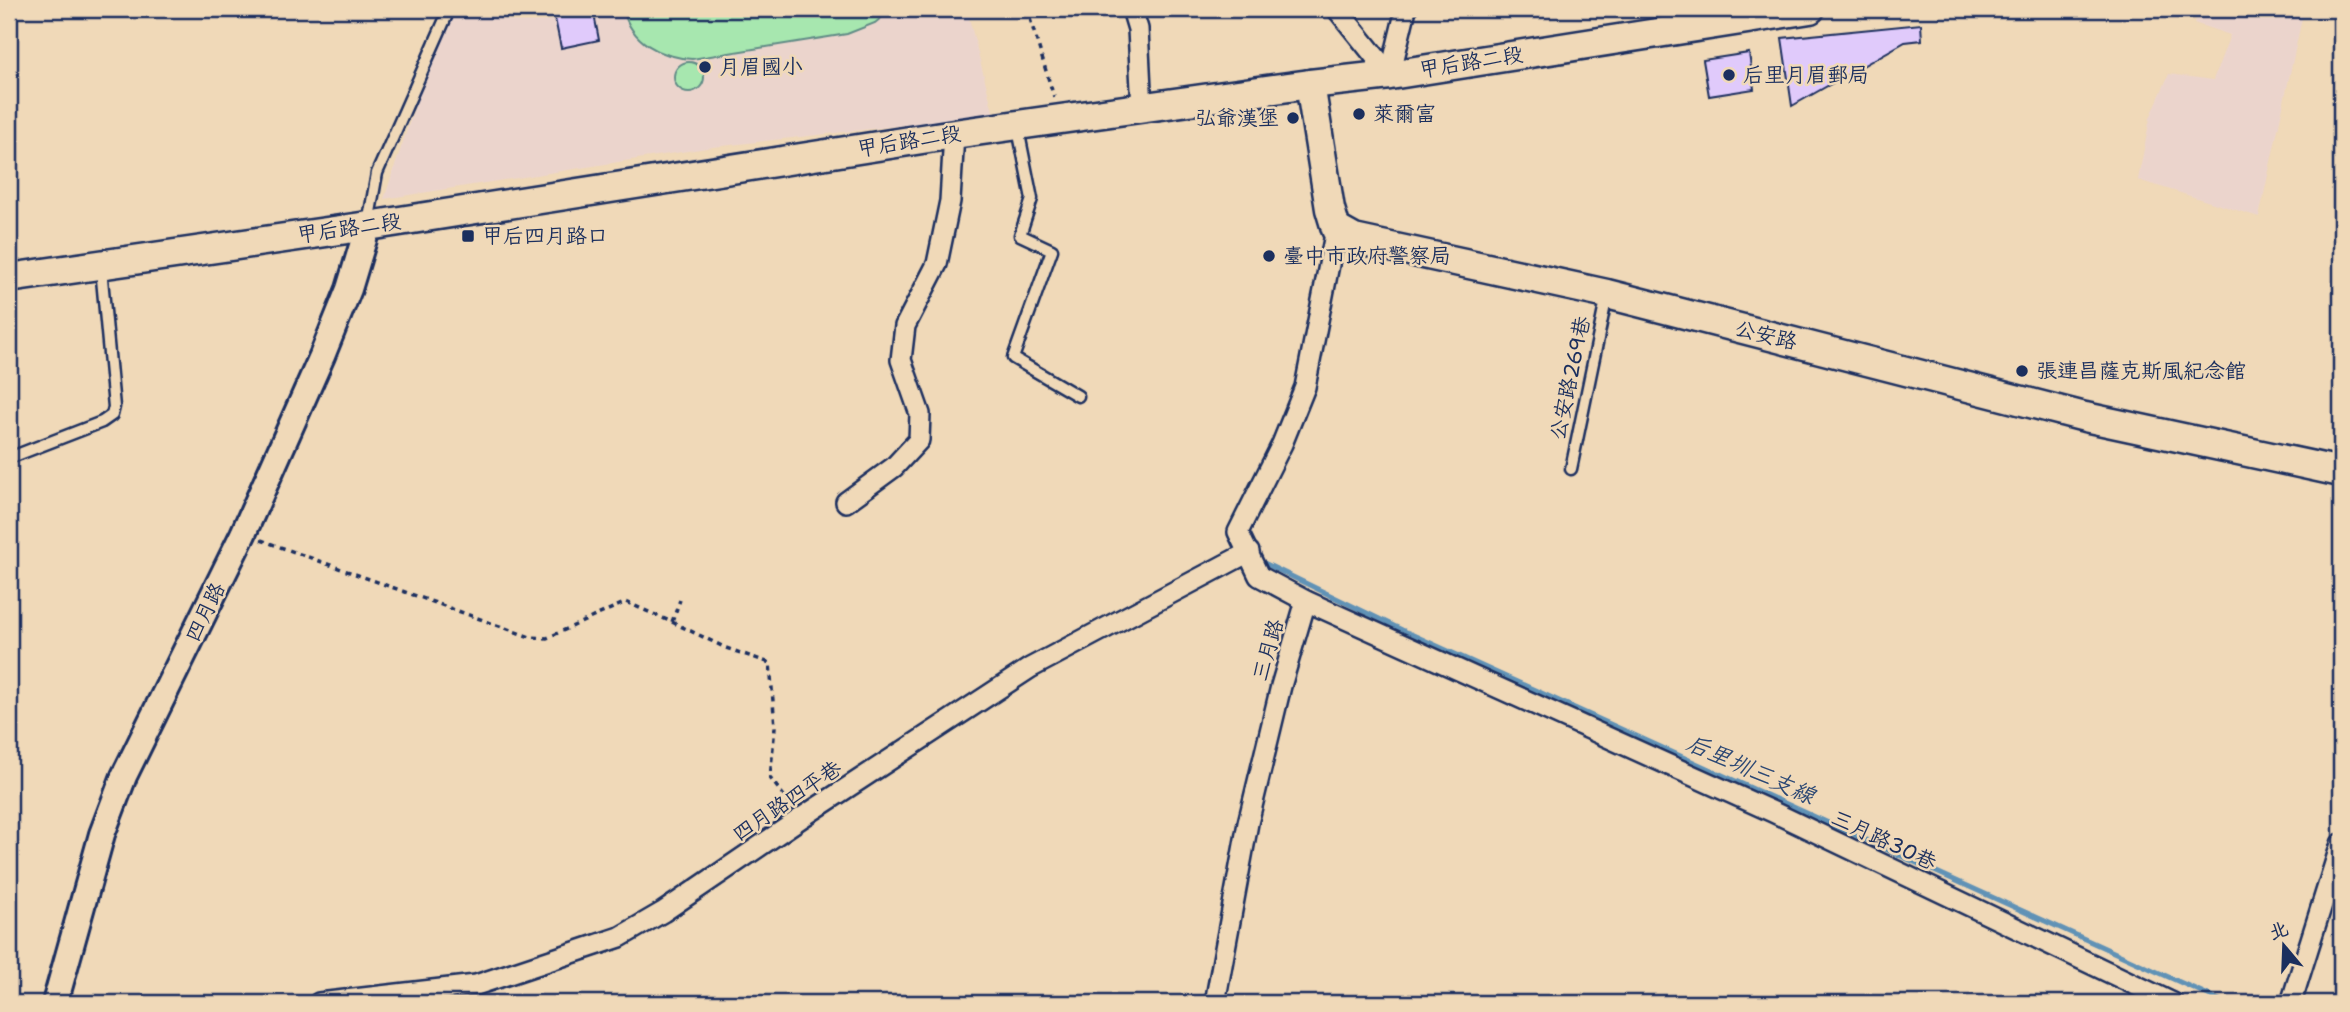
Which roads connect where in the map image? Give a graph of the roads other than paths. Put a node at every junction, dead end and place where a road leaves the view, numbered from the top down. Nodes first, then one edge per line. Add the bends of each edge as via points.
1 (447, 9) edge
2 (1132, 9) edge
3 (1336, 9) edge
4 (1406, 9) edge
5 (1795, 10) edge
6 (1390, 75) junction
7 (1310, 84) junction
8 (1142, 109) junction
9 (1017, 125) junction
10 (954, 134) junction
11 (368, 226) junction
12 (1336, 229) junction
13 (100, 264) junction
14 (9, 278) edge
15 (1607, 295) junction
16 (1078, 396) dead end
17 (9, 458) edge
18 (1571, 469) dead end
19 (2341, 472) edge
20 (846, 502) dead end
21 (1249, 552) junction
22 (1306, 601) junction
23 (2341, 844) edge
24 (55, 1003) edge
25 (319, 1003) edge
26 (1215, 1003) edge
27 (2173, 1003) edge
28 (2291, 1003) edge

1 - 11 lane via 377,173
2 - 8 street via 1138,29
3 - 6 street
4 - 6 street
5 - 6 main road, 甲后路二段
6 - 7 main road, 甲后路二段
7 - 8 main road, 甲后路二段
7 - 12 main road
8 - 9 main road, 甲后路二段
9 - 10 main road, 甲后路二段
9 - 16 lane via 1032,199 1020,235 1052,250 1013,358
10 - 11 main road, 甲后路二段
10 - 20 street via 950,201 937,264 905,326 901,360 920,414 919,440 894,467
11 - 13 main road, 甲后路二段
11 - 24 street, 四月路 via 349,289 243,534 120,788 102,834
12 - 15 main road, 公安路 via 1354,239
12 - 21 street, 三月路 via 1305,387 1238,532
13 - 14 main road, 甲后路二段
13 - 17 lane via 112,415
15 - 18 lane, 公安路269巷
15 - 19 main road, 公安路 via 2085,417
21 - 22 street, 三月路 via 1259,576
21 - 25 street, 四月路四平巷 via 1030,668 620,937 476,985
22 - 26 street, 三月路 via 1248,823
22 - 27 street, 三月路30巷 via 1773,813
23 - 28 street

